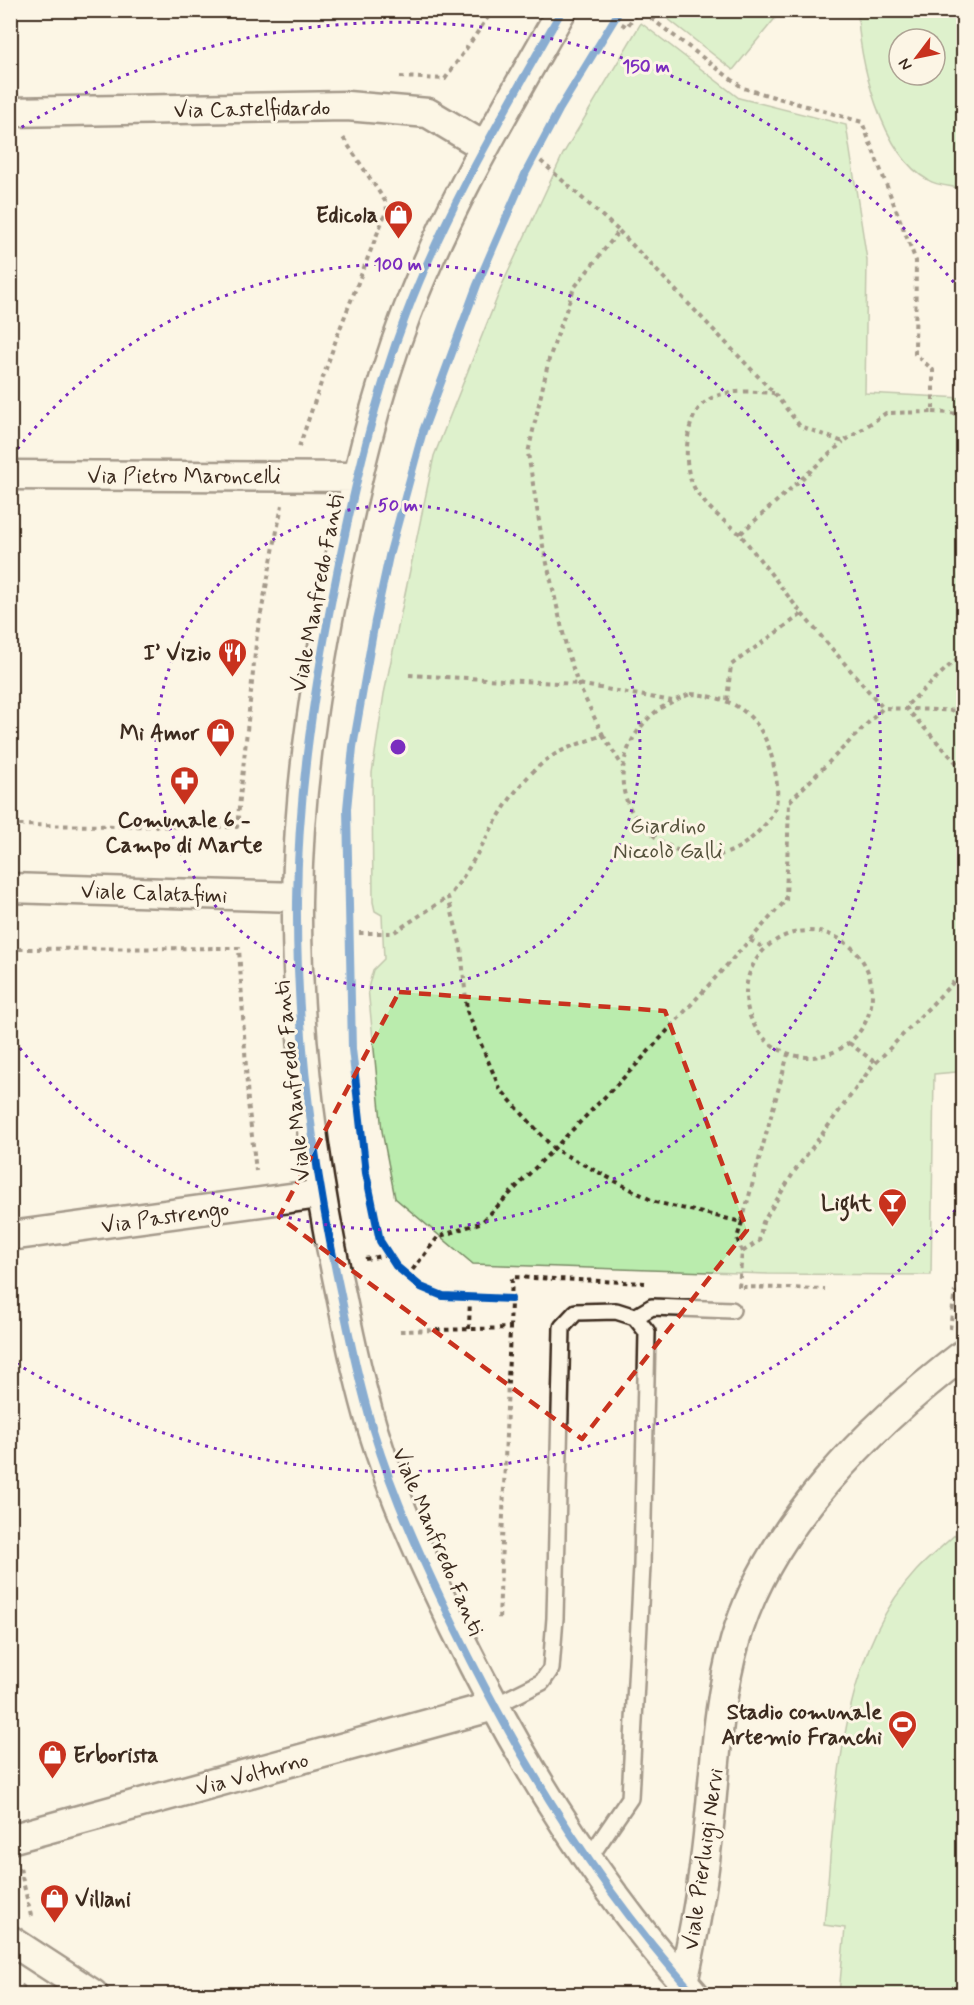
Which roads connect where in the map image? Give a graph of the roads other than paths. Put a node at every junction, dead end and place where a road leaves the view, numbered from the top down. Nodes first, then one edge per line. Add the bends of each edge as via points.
1 (562, 10) edge
2 (10, 112) edge
3 (484, 147) junction
4 (10, 475) edge
5 (357, 477) junction
6 (10, 888) edge
7 (297, 897) junction
8 (320, 1194) junction
9 (10, 1236) edge
10 (732, 1310) dead end
11 (635, 1317) junction
12 (963, 1354) edge
13 (494, 1706) junction
14 (10, 1839) edge
15 (587, 1861) junction
16 (10, 1940) edge
17 (689, 1989) edge
18 (93, 1995) edge

1 - 3 street, Viale Manfredo Fanti
2 - 3 street, Via Castelfidardo via 347,106 428,113
3 - 5 street, Viale Manfredo Fanti via 406,314 370,421
4 - 5 street, Via Pietro Maroncelli
5 - 7 street, Viale Manfredo Fanti via 315,692 305,766
6 - 7 street, Viale Calatafimi
7 - 8 street, Viale Manfredo Fanti via 299,999
8 - 9 street, Via Pastrengo
8 - 13 street, Viale Manfredo Fanti via 373,1429 426,1568
10 - 11 lane via 652,1307
11 - 13 lane via 616,1311 576,1312 562,1327 551,1669 542,1682
11 - 15 lane via 647,1332 642,1566 630,1798
12 - 17 street, Viale Pierluigi Nervi via 838,1468 786,1535 749,1605 735,1641 725,1689
13 - 14 street, Via Volturno
13 - 15 street, Viale Manfredo Fanti
15 - 17 street, Viale Manfredo Fanti
16 - 18 street

